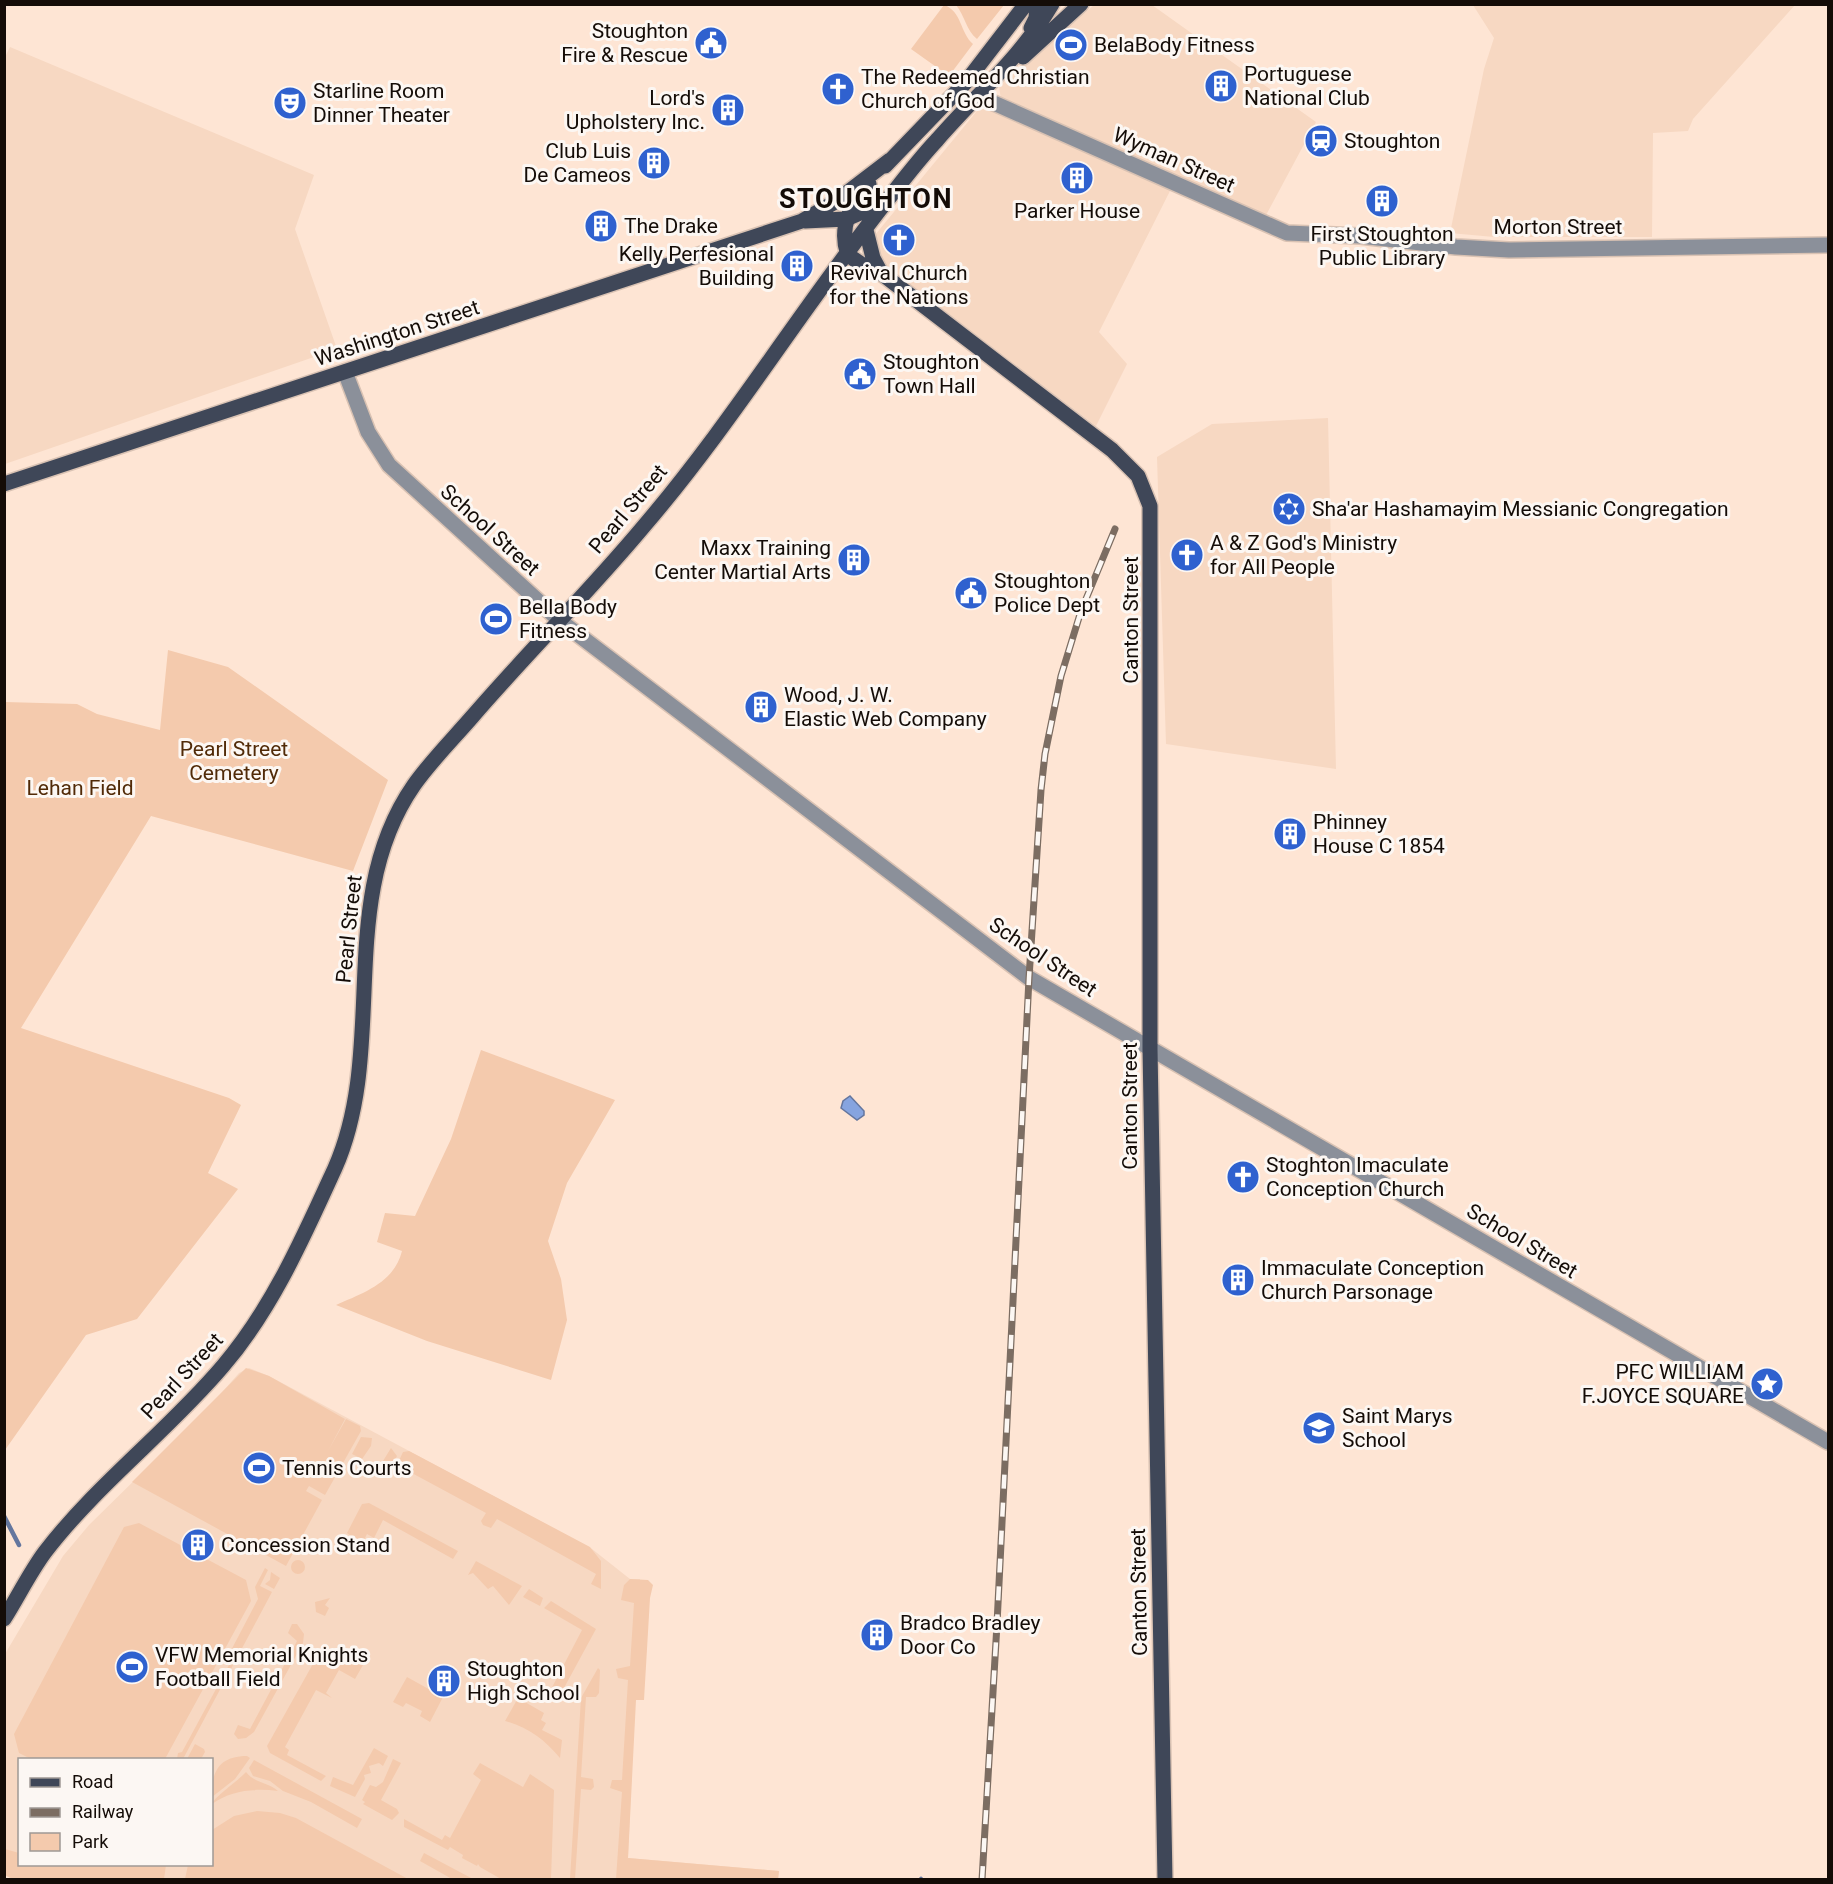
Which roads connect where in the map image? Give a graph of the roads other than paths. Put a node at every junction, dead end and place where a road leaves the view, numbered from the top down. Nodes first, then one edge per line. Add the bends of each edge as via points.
1 (1026, 4) edge
2 (1037, 4) edge
3 (1052, 4) edge
4 (1081, 4) edge
5 (1018, 51) junction
6 (1001, 72) junction
7 (978, 96) junction
8 (890, 160) junction
9 (887, 201) junction
10 (846, 219) junction
11 (802, 221) junction
12 (866, 230) junction
13 (1287, 233) joint
14 (1828, 245) edge
15 (848, 255) junction
16 (882, 273) junction
17 (345, 372) junction
18 (4, 484) edge
19 (559, 620) junction
20 (1150, 1049) junction
21 (1828, 1442) edge
22 (4, 1619) edge
23 (1165, 1880) edge

1 - 8 main road, Washington Street via 960,88
2 - 5 main road, Washington Street via 1036,18
3 - 5 main road, Washington Street
4 - 6 main road, Washington Street via 1028,54
5 - 6 main road, Washington Street
6 - 7 main road, Washington Street
7 - 9 main road, Washington Street
7 - 13 street, Wyman Street
8 - 10 main road, Washington Street via 850,207
8 - 11 main road, Washington Street via 835,202
9 - 10 main road, Washington Street
9 - 12 main road, Pearl Street
10 - 11 main road, Washington Street
10 - 15 main road
11 - 17 main road, Washington Street
12 - 15 main road, Pearl Street
12 - 16 main road via 873,258
13 - 14 street, Morton Street via 1509,250
15 - 16 main road, Canton Street
15 - 19 main road, Pearl Street via 660,507
16 - 20 main road, Canton Street via 1125,462 1144,487 1150,506
17 - 18 main road, Washington Street
17 - 19 street, School Street via 368,432 389,465
19 - 20 street, School Street via 1029,978
19 - 22 main road, Pearl Street via 413,787 386,838 367,924 362,1034 352,1113 337,1163 275,1291 225,1364 118,1471 44,1554
20 - 21 street, School Street
20 - 23 main road, Canton Street

